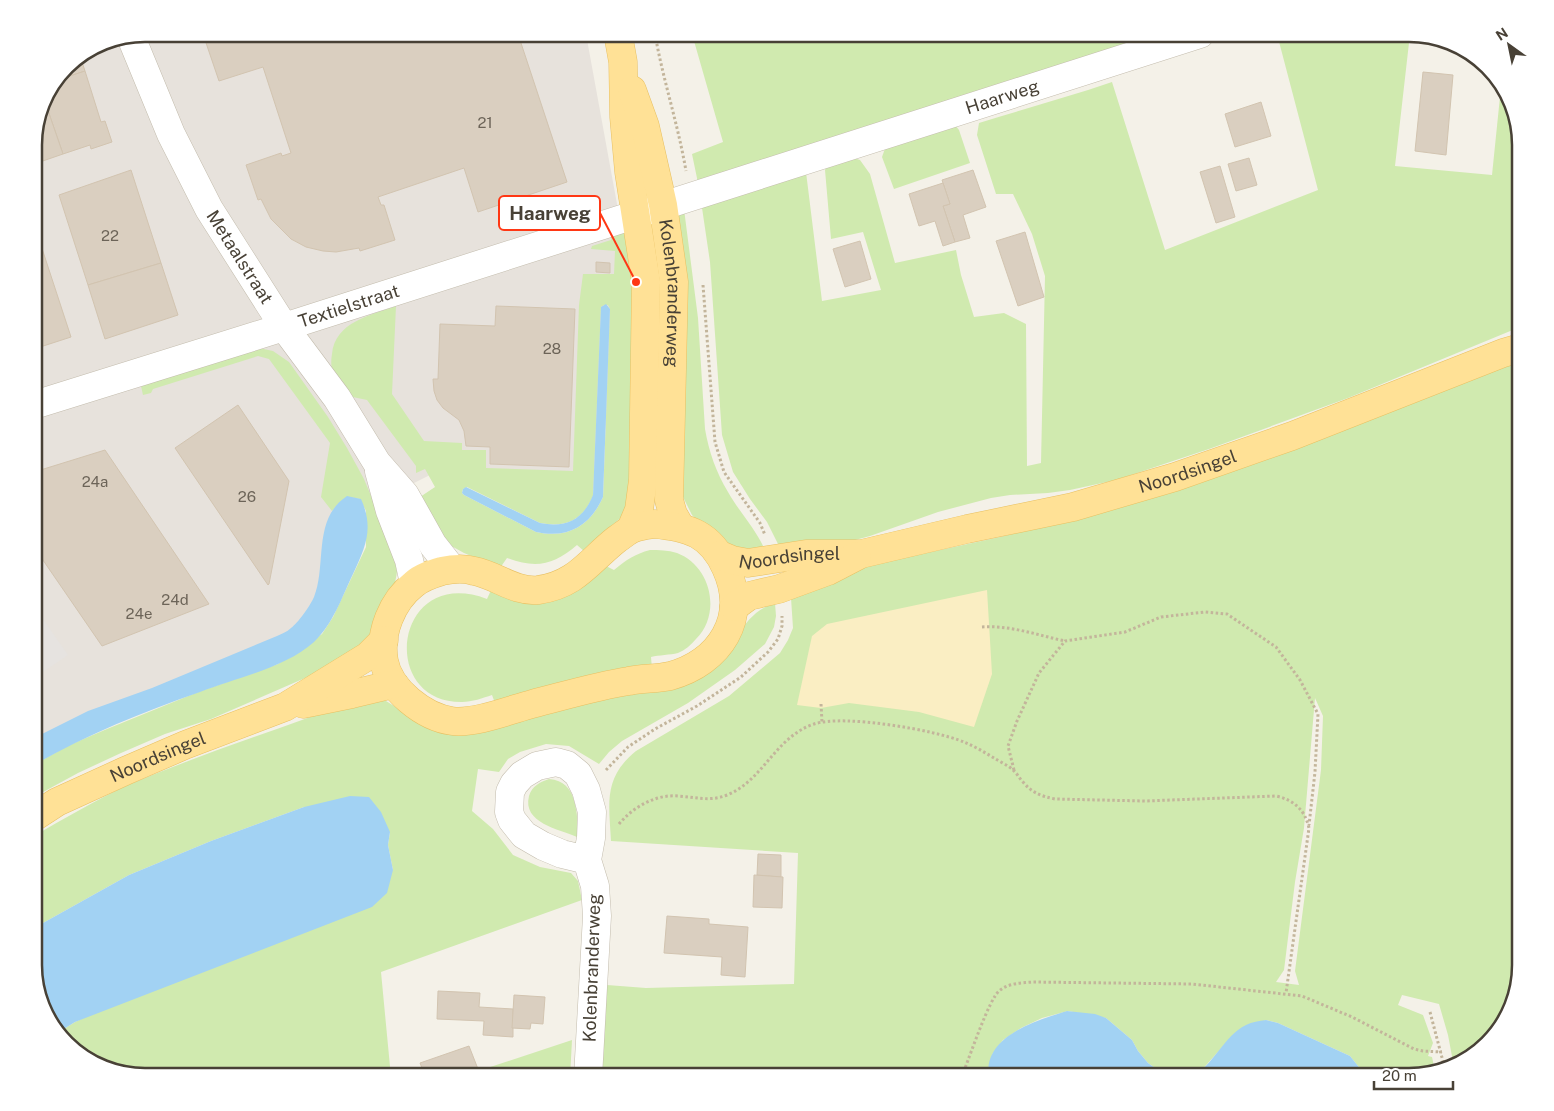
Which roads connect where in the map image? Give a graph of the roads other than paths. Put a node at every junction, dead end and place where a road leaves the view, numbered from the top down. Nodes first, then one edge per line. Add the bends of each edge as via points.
1 (1174, 42) edge
2 (133, 43) edge
3 (620, 43) edge
4 (623, 62) junction
5 (663, 205) junction
6 (635, 214) junction
7 (284, 327) junction
8 (1512, 349) edge
9 (43, 402) edge
10 (377, 463) junction
11 (680, 526) junction
12 (631, 529) junction
13 (861, 554) junction
14 (720, 555) junction
15 (452, 569) junction
16 (414, 583) junction
17 (734, 607) junction
18 (384, 640) junction
19 (394, 684) junction
20 (284, 707) junction
21 (43, 811) edge
22 (588, 860) dead end
23 (589, 1068) edge

1 - 5 street, Haarweg
2 - 7 street, Metaalstraat via 171,134 209,209
3 - 4 main road, Kolenbranderweg
4 - 5 main road, Kolenbranderweg via 644,126
4 - 6 main road, Kolenbranderweg via 624,116
5 - 6 street, Textielstraat
5 - 11 main road, Kolenbranderweg via 674,282 669,500
6 - 7 street, Textielstraat
6 - 12 main road, Kolenbranderweg via 646,282 646,357 643,480 639,510
7 - 9 street, Textielstraat
7 - 10 street, Metaalstraat via 337,398
8 - 13 main road, Noordsingel via 1292,436 1175,477 1073,507
10 - 15 street, Metaalstraat via 405,496 433,545
10 - 16 street, Metaalstraat
11 - 12 main road via 654,524
11 - 14 main road via 699,535
12 - 15 main road via 600,552 571,580 540,590 525,590 475,571
13 - 14 main road, Noordsingel via 806,554 748,563
13 - 17 main road, Noordsingel via 828,572 749,596
14 - 17 main road via 734,590
15 - 16 main road via 430,574
16 - 18 main road via 397,601
17 - 19 main road via 731,625 713,653 693,667 669,676 629,681 487,717 454,721 432,716 412,704
18 - 19 main road via 384,662
18 - 20 main road, Noordsingel via 368,656
19 - 20 main road, Noordsingel
20 - 21 main road, Noordsingel via 125,770
22 - 23 street, Kolenbranderweg via 596,886 597,916

